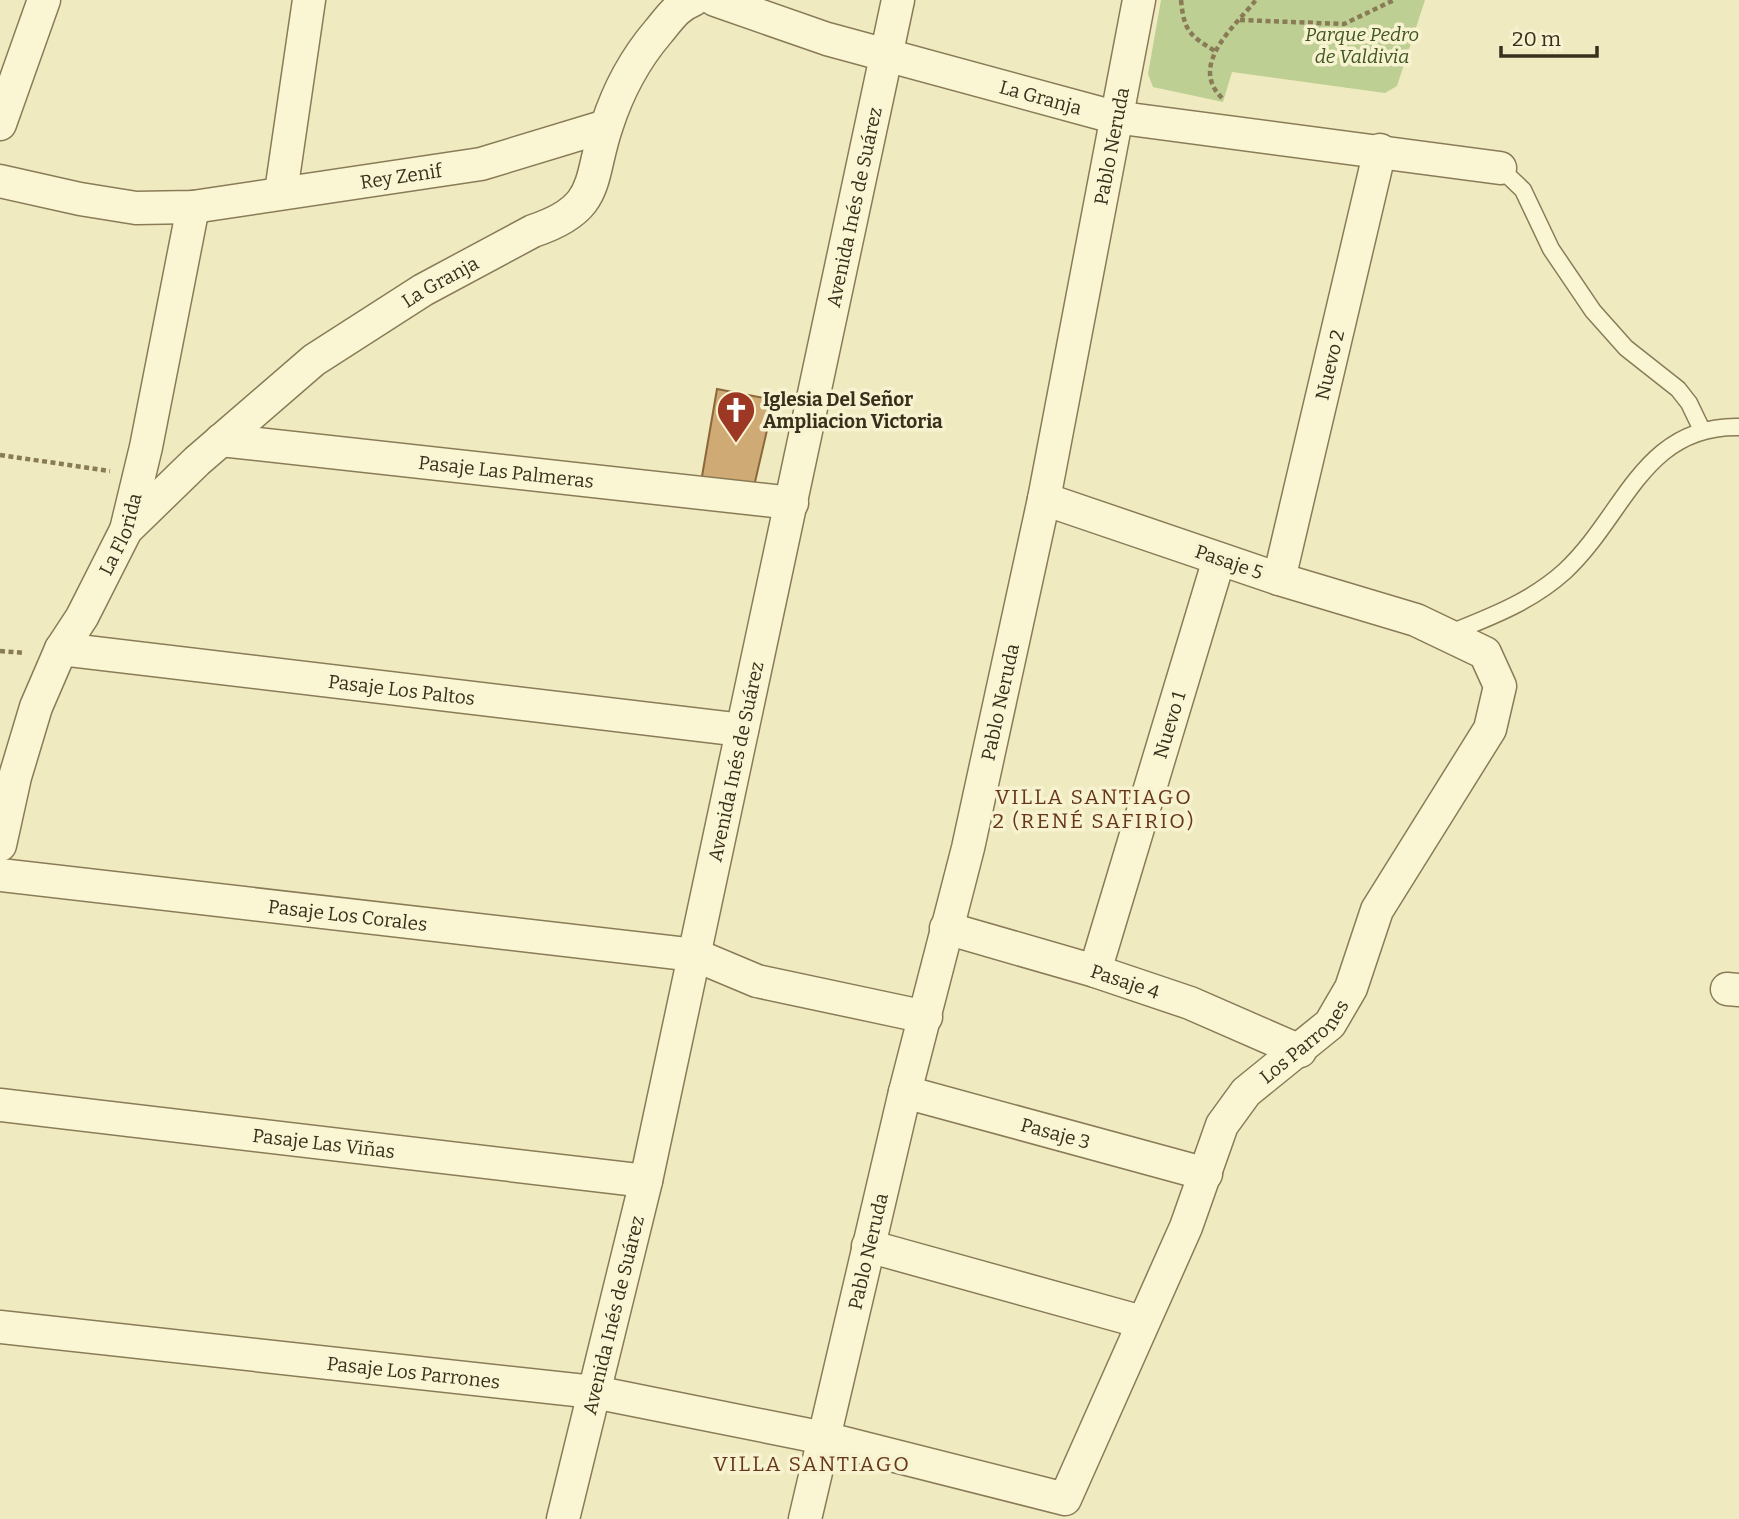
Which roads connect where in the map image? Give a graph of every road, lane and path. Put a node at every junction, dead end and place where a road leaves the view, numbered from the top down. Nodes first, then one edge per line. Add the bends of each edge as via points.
1 (44, 0) edge
2 (309, 0) edge
3 (693, 0) edge
4 (715, 0) edge
5 (898, 0) edge
6 (1139, 0) edge
7 (1181, 0) edge
8 (1256, 0) edge
9 (1394, 0) edge
10 (1240, 20) junction
11 (1215, 51) junction
12 (886, 53) junction
13 (1230, 106) dead end
14 (1114, 117) junction
15 (0, 124) edge
16 (606, 126) junction
17 (1380, 150) junction
18 (1500, 168) joint
19 (0, 181) edge
20 (281, 192) junction
21 (192, 207) junction
22 (1739, 426) edge
23 (1702, 430) junction
24 (221, 440) junction
25 (0, 455) edge
26 (137, 479) junction
27 (1044, 499) junction
28 (792, 503) junction
29 (126, 530) junction
30 (1219, 559) junction
31 (1279, 579) junction
32 (1416, 620) joint
33 (1448, 635) junction
34 (61, 649) junction
35 (742, 730) junction
36 (0, 845) edge
37 (0, 876) edge
38 (946, 928) junction
39 (695, 955) junction
40 (1095, 971) junction
41 (926, 1017) junction
42 (1300, 1051) junction
43 (905, 1092) junction
44 (0, 1105) edge
45 (1206, 1174) junction
46 (646, 1181) junction
47 (868, 1246) junction
48 (1142, 1322) junction
49 (0, 1327) edge
50 (594, 1392) junction
51 (824, 1438) junction
52 (1065, 1499) joint
53 (563, 1519) edge
54 (805, 1519) edge

1 - 15 street
2 - 20 street
3 - 16 street, La Granja via 679,7 637,57
4 - 12 street, La Granja via 827,39
5 - 12 street, Avenida Inés de Suárez
6 - 14 street, Pablo Neruda
7 - 11 path via 1183,23 1194,38
8 - 10 path
9 - 10 path via 1344,24
10 - 11 path
11 - 13 path via 1210,79
12 - 14 street, La Granja
12 - 28 street, Avenida Inés de Suárez
14 - 17 street, La Granja
14 - 27 street, Pablo Neruda
16 - 20 street, Rey Zenif via 481,164
16 - 24 street, La Granja via 594,181 576,208 423,290 314,360
17 - 18 street, La Granja
17 - 31 street, Nuevo 2
18 - 23 lane via 1523,190 1551,249 1593,311 1626,348 1678,389
19 - 21 street, Rey Zenif via 136,208
20 - 21 street, Rey Zenif
21 - 26 street, La Florida
22 - 23 lane
23 - 33 lane via 1661,452 1588,546 1542,590
24 - 28 street, Pasaje Las Palmeras
24 - 29 street, La Granja
25 - 26 path via 98,468
26 - 29 street, La Florida
27 - 30 street, Pasaje 5
27 - 38 street, Pablo Neruda via 968,848
28 - 35 street, Avenida Inés de Suárez
29 - 34 street, La Florida
30 - 31 street, Pasaje 5
30 - 40 street, Nuevo 1
31 - 32 street, Pasaje 5
32 - 33 street, Los Parrones
33 - 42 street, Los Parrones via 1485,653 1500,686 1490,729 1377,910 1350,988 1330,1024
34 - 35 street, Pasaje Los Paltos
34 - 36 street, La Florida via 36,707
35 - 39 street, Avenida Inés de Suárez
37 - 39 street, Pasaje Los Corales
38 - 40 street, Pasaje 4
38 - 41 street, Pablo Neruda
39 - 41 street, Pasaje Los Corales via 757,981
39 - 46 street, Avenida Inés de Suárez
40 - 42 street, Pasaje 4 via 1189,1003
41 - 43 street, Pablo Neruda
42 - 45 street, Los Parrones via 1246,1092 1222,1125
43 - 45 street, Pasaje 3
43 - 47 street, Pablo Neruda
44 - 46 street, Pasaje Las Viñas
45 - 48 street, Los Parrones
46 - 50 street, Avenida Inés de Suárez
47 - 48 street
47 - 51 street, Pablo Neruda
48 - 52 street, Los Parrones
49 - 50 street, Pasaje Los Parrones
50 - 51 street, Pasaje Los Parrones
50 - 53 street, Avenida Inés de Suárez
51 - 52 street, Pasaje Los Parrones
51 - 54 street, Pablo Neruda

